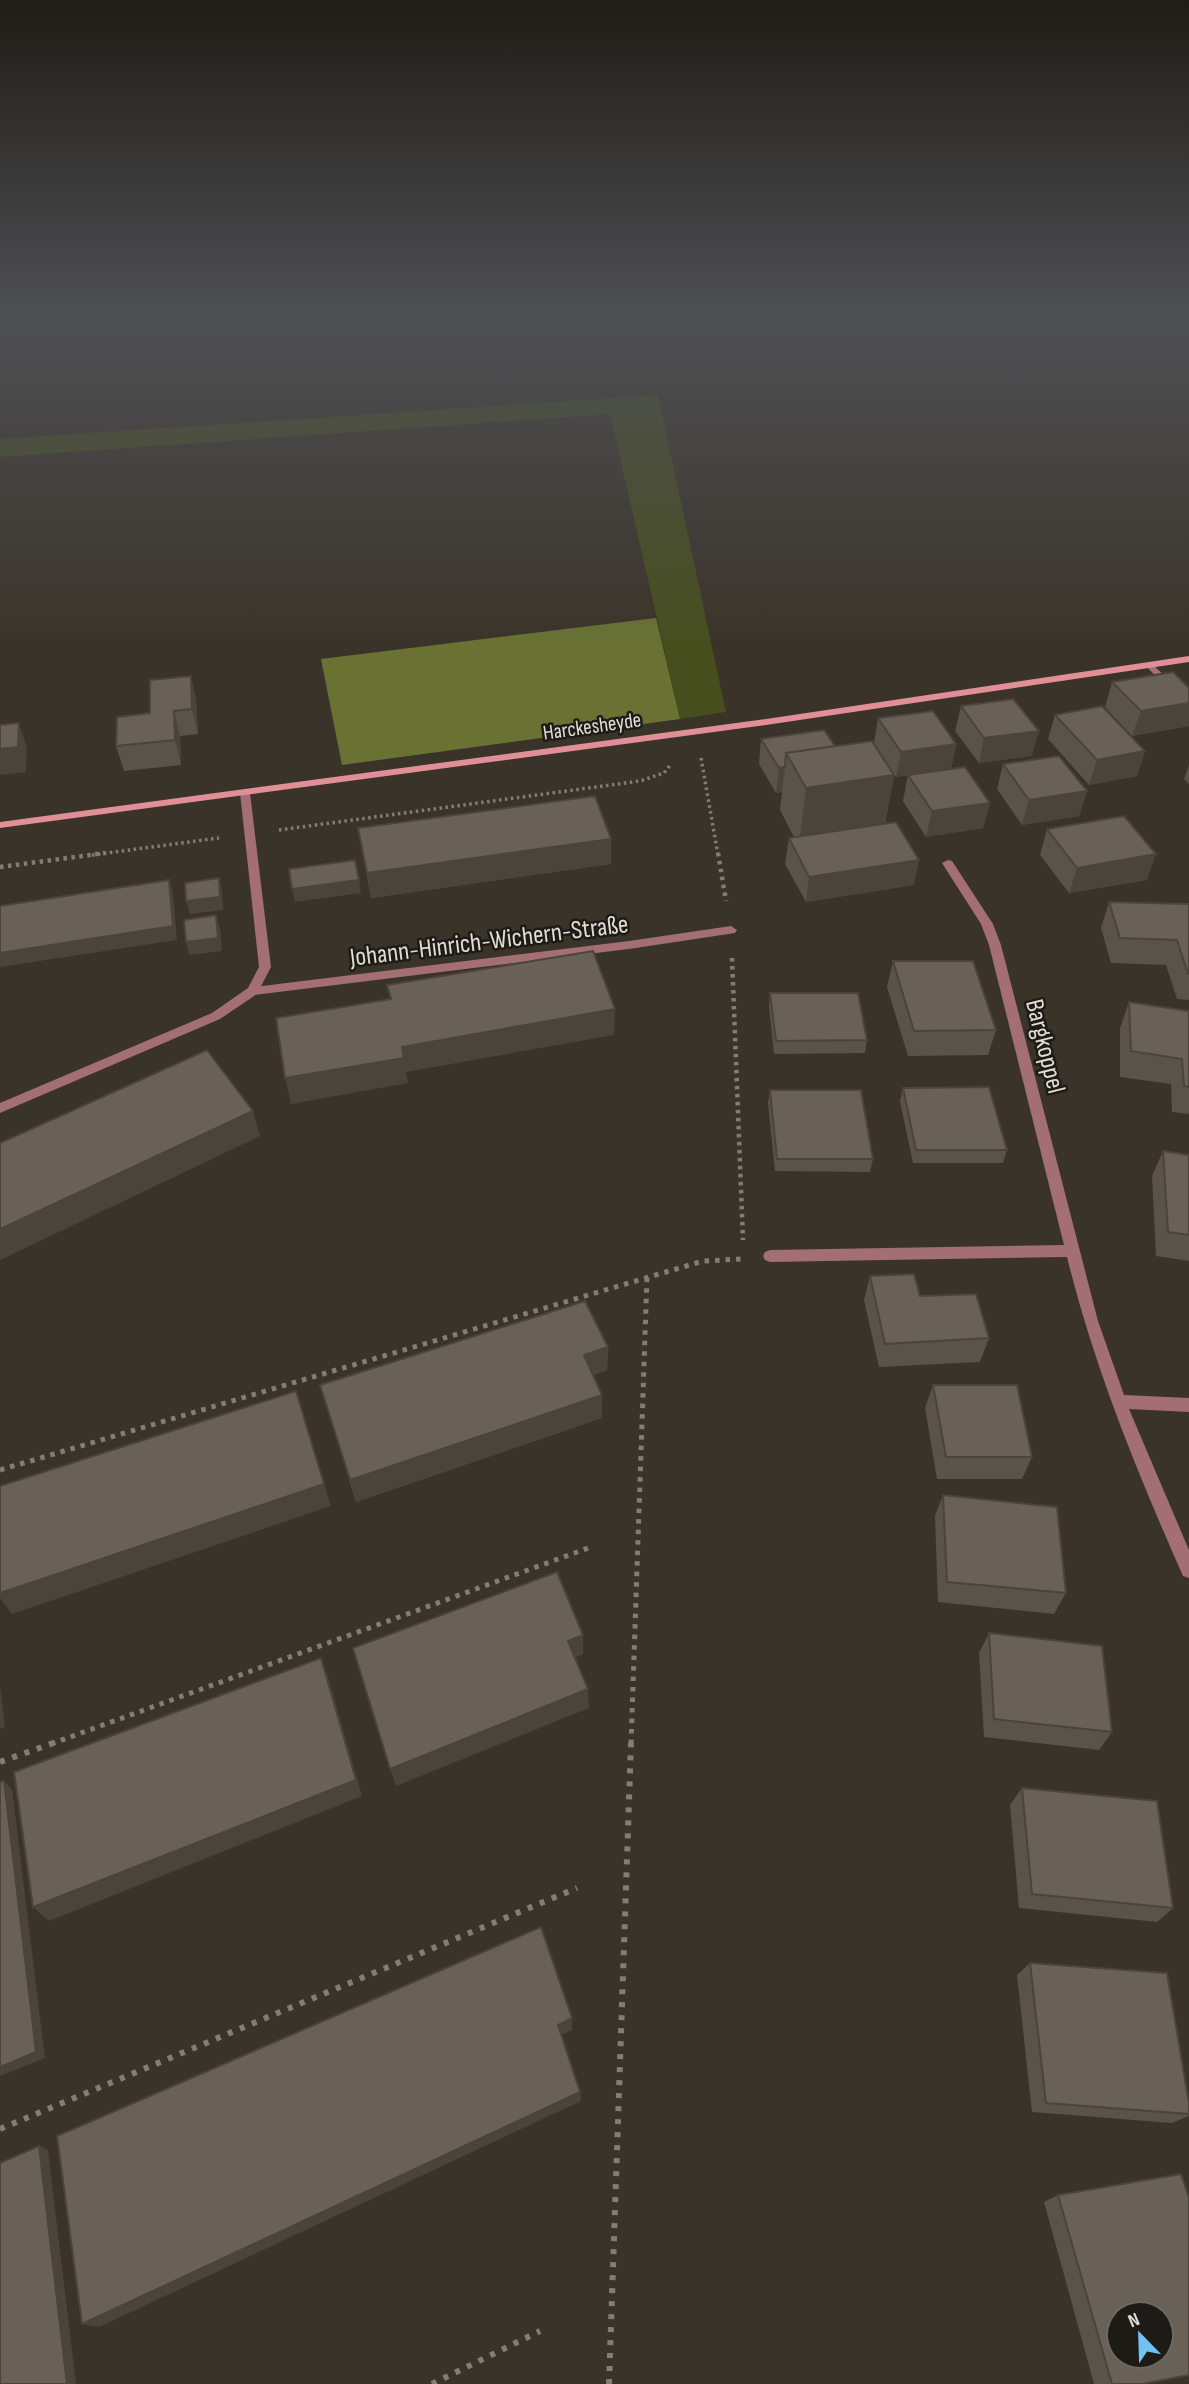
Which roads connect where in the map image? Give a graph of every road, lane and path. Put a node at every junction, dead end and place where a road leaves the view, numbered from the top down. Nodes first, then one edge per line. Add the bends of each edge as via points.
1 (1189, 659) edge
2 (1150, 665) junction
3 (1189, 705) edge
4 (703, 747) dead end
5 (245, 793) junction
6 (0, 825) edge
7 (248, 834) junction
8 (948, 863) dead end
9 (0, 867) edge
10 (731, 930) junction
11 (253, 991) junction
12 (0, 1108) edge
13 (743, 1245) dead end
14 (1073, 1251) junction
15 (770, 1256) joint
16 (647, 1277) junction
17 (1118, 1402) junction
18 (1189, 1405) edge
19 (0, 1470) edge
20 (592, 1547) dead end
21 (1189, 1570) edge
22 (0, 1762) edge
23 (577, 1888) dead end
24 (0, 2129) edge
25 (540, 2331) dead end
26 (432, 2384) edge
27 (609, 2384) edge

1 - 2 main road, Harckesheyde
2 - 3 street
2 - 5 main road, Harckesheyde
4 - 10 path via 701,758
5 - 6 main road, Harckesheyde
5 - 7 street
7 - 9 path
7 - 11 street via 265,967
8 - 14 street, Bargkoppel via 987,924 995,945
10 - 11 street, Johann-Hinrich-Wichern-Straße
10 - 13 path
11 - 12 street, Johann-Hinrich-Wichern-Straße via 216,1016
14 - 15 street
14 - 17 street, Bargkoppel via 1090,1321
15 - 16 path via 703,1261
16 - 19 path
16 - 27 path
17 - 18 street
17 - 21 street, Bargkoppel
20 - 22 path
23 - 24 path
25 - 26 path

